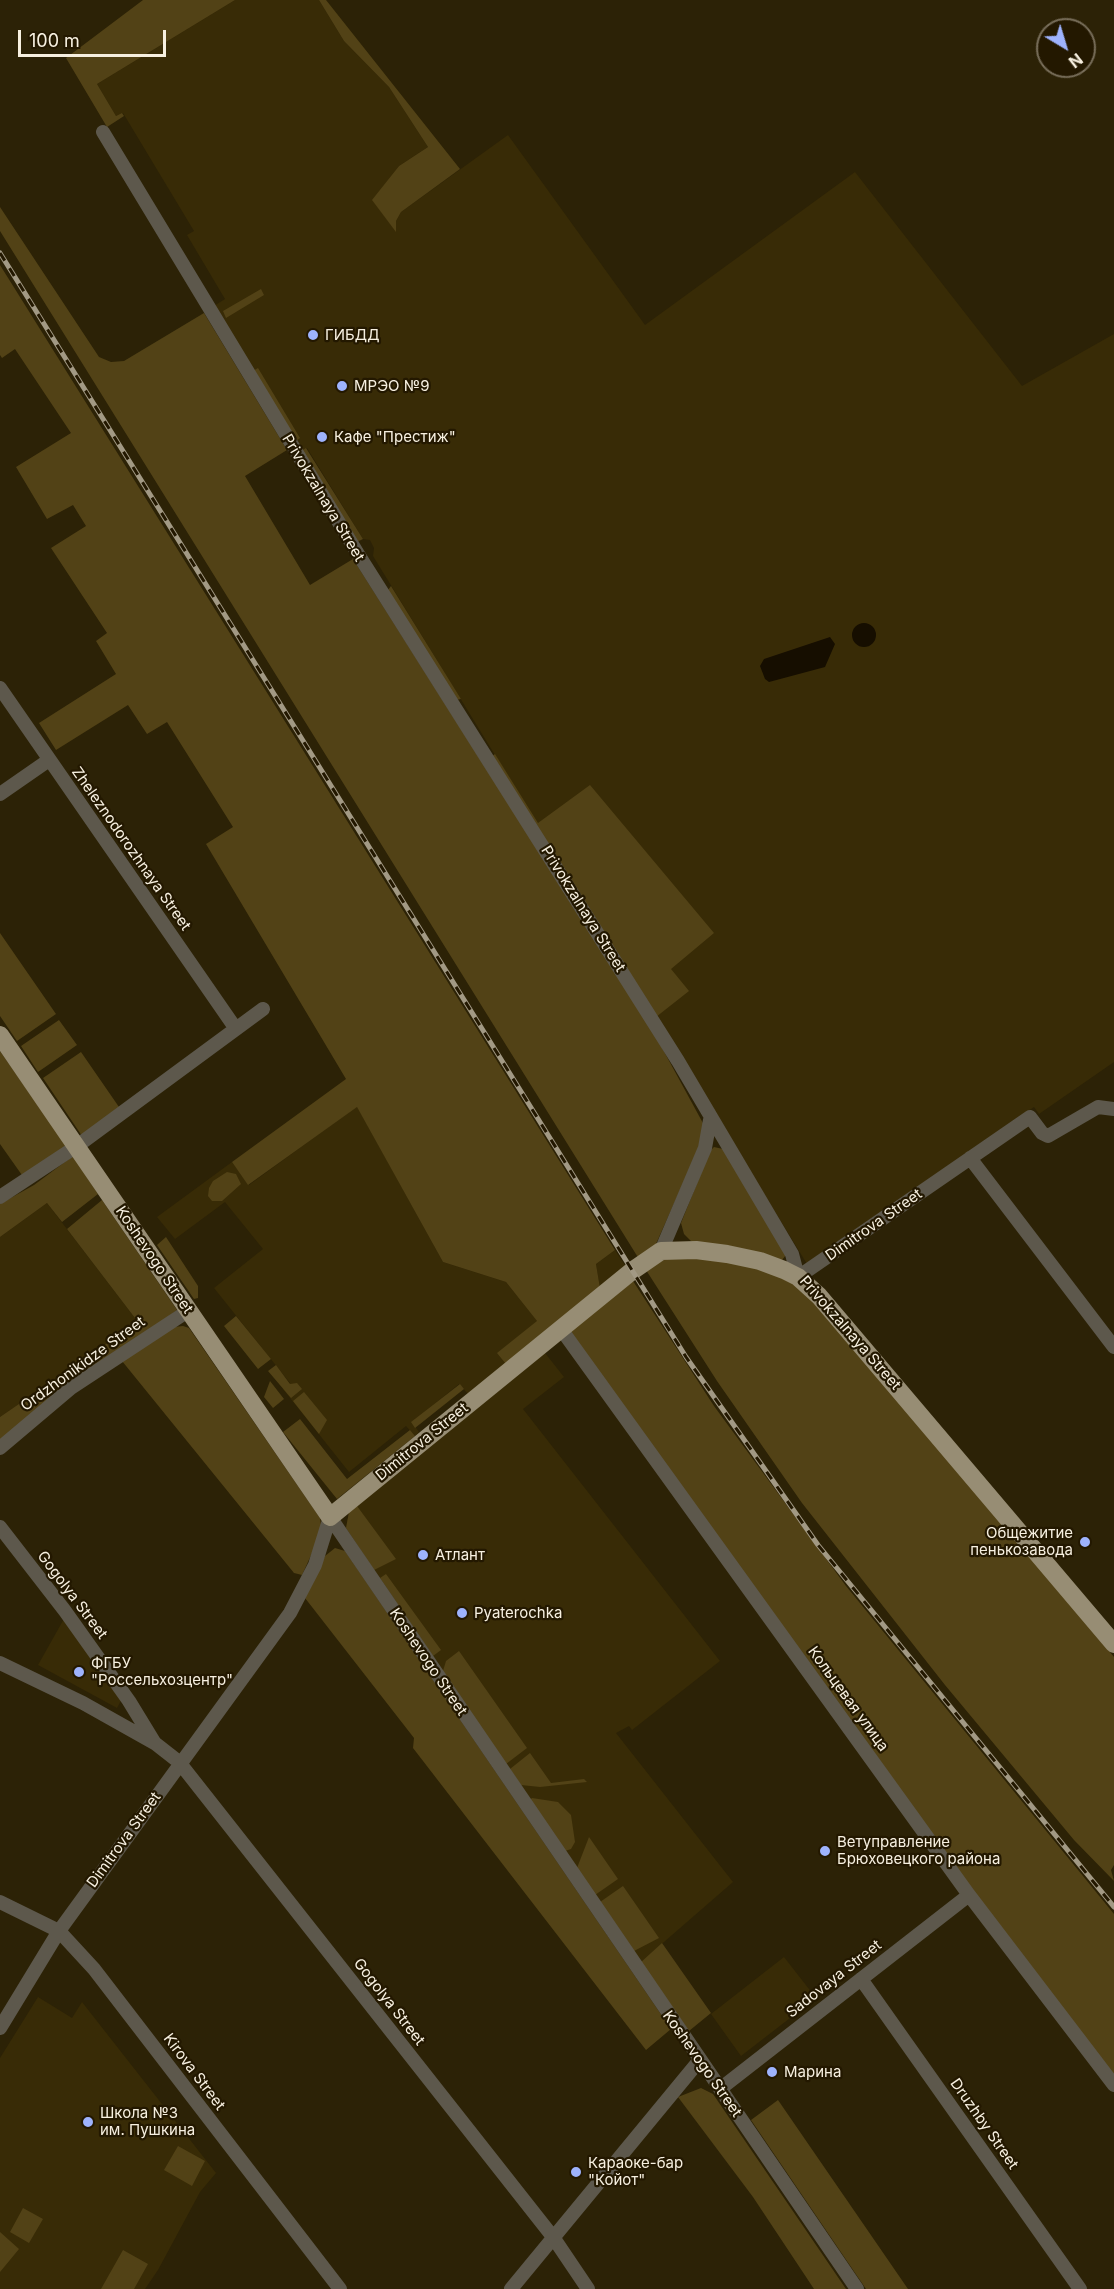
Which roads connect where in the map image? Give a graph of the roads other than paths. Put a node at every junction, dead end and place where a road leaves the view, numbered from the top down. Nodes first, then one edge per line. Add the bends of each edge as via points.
1 (103, 132) dead end
2 (0, 688) edge
3 (49, 760) junction
4 (0, 794) edge
5 (263, 1009) dead end
6 (236, 1029) junction
7 (0, 1035) edge
8 (1114, 1108) edge
9 (710, 1120) junction
10 (77, 1146) junction
11 (970, 1158) junction
12 (0, 1197) edge
13 (674, 1220) junction
14 (696, 1250) junction
15 (661, 1251) junction
16 (798, 1277) junction
17 (188, 1311) junction
18 (561, 1329) junction
19 (1114, 1347) edge
20 (0, 1448) edge
21 (330, 1517) junction
22 (0, 1527) edge
23 (1114, 1644) edge
24 (0, 1663) edge
25 (156, 1744) junction
26 (180, 1762) junction
27 (969, 1894) junction
28 (0, 1902) edge
29 (59, 1931) junction
30 (861, 1979) junction
31 (0, 2028) edge
32 (699, 2061) junction
33 (1114, 2085) edge
34 (720, 2089) junction
35 (553, 2237) junction
36 (339, 2289) edge
37 (511, 2289) edge
38 (588, 2289) edge
39 (857, 2289) edge
40 (1080, 2289) edge

1 - 9 street, Privokzalnaya Street via 358,554 654,1023
2 - 3 street, Zheleznodorozhnaya Street
3 - 4 street
3 - 6 street, Zheleznodorozhnaya Street
5 - 6 street
6 - 10 street
7 - 10 main road, Koshevogo Street
8 - 11 street, Dimitrova Street via 1105,1106 1088,1111 1048,1136 1030,1117
9 - 13 street via 705,1148
9 - 16 street, Privokzalnaya Street via 792,1254
10 - 12 street
10 - 17 main road, Koshevogo Street
11 - 16 street, Dimitrova Street
11 - 19 street
13 - 14 street via 679,1238
13 - 15 street
14 - 15 main road
14 - 16 main road via 760,1261
15 - 18 main road, Dimitrova Street
16 - 23 main road, Privokzalnaya Street via 833,1310
17 - 20 street, Ordzhonikidze Street via 71,1388
17 - 21 main road, Koshevogo Street
18 - 21 main road, Dimitrova Street
18 - 27 street, Кольцевая улица
21 - 26 street, Dimitrova Street via 315,1565 291,1612
21 - 32 street, Koshevogo Street
22 - 25 street, Gogolya Street via 65,1611
24 - 25 street, Gogolya Street
25 - 26 street, Gogolya Street
26 - 29 street, Dimitrova Street
26 - 35 street, Gogolya Street
27 - 30 street, Sadovaya Street
27 - 33 street, Кольцевая улица
28 - 29 street, Kirova Street
29 - 31 street, Dimitrova Street
29 - 36 street, Kirova Street via 105,1982
30 - 34 street, Sadovaya Street
30 - 40 street, Druzhby Street
32 - 34 street, Koshevogo Street
32 - 35 street
34 - 39 street, Koshevogo Street
35 - 37 street
35 - 38 street, Gogolya Street

